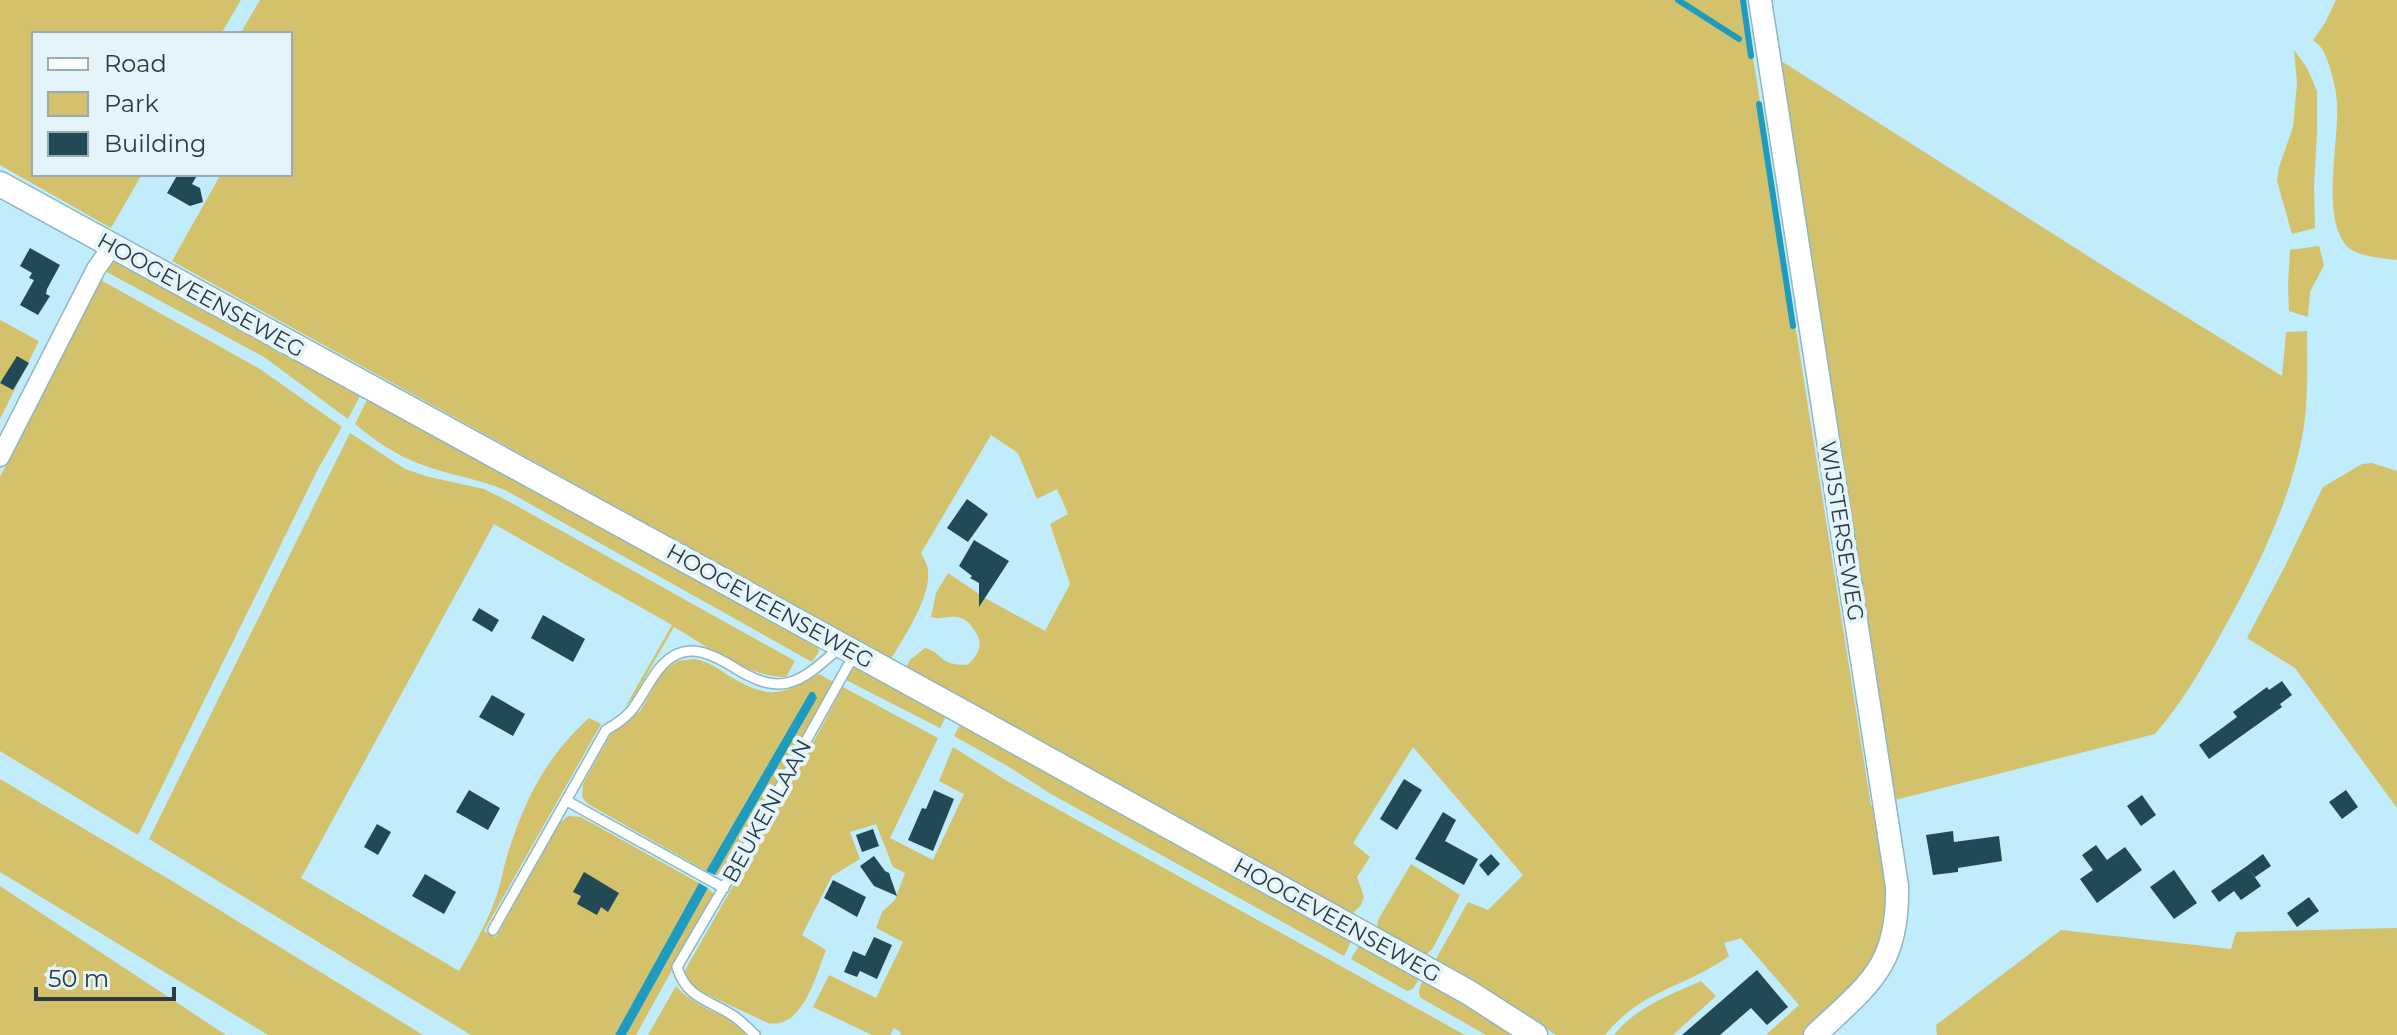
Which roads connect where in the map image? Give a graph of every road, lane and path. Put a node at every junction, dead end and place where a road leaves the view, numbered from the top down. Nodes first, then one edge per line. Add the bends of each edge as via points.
1 (1760, 0) edge
2 (0, 184) edge
3 (112, 246) junction
4 (0, 457) edge
5 (848, 649) junction
6 (567, 801) junction
7 (724, 888) junction
8 (493, 930) dead end
9 (755, 1035) edge
10 (1535, 1035) edge
11 (1815, 1035) edge

1 - 11 street, WIJSTERSEWEG via 1897,886 1894,931 1884,963
2 - 3 main road, HOOGEVEENSEWEG
3 - 4 street, HOOGEVEENSEWEG
3 - 5 main road, HOOGEVEENSEWEG
5 - 6 lane via 808,675 780,684 749,677 720,658 691,650 680,654 654,675 631,712 606,730
5 - 7 lane, BEUKENLAAN
5 - 10 main road, HOOGEVEENSEWEG via 1468,992
6 - 7 lane
6 - 8 lane
7 - 9 lane, BEUKENLAAN via 677,967 690,992

